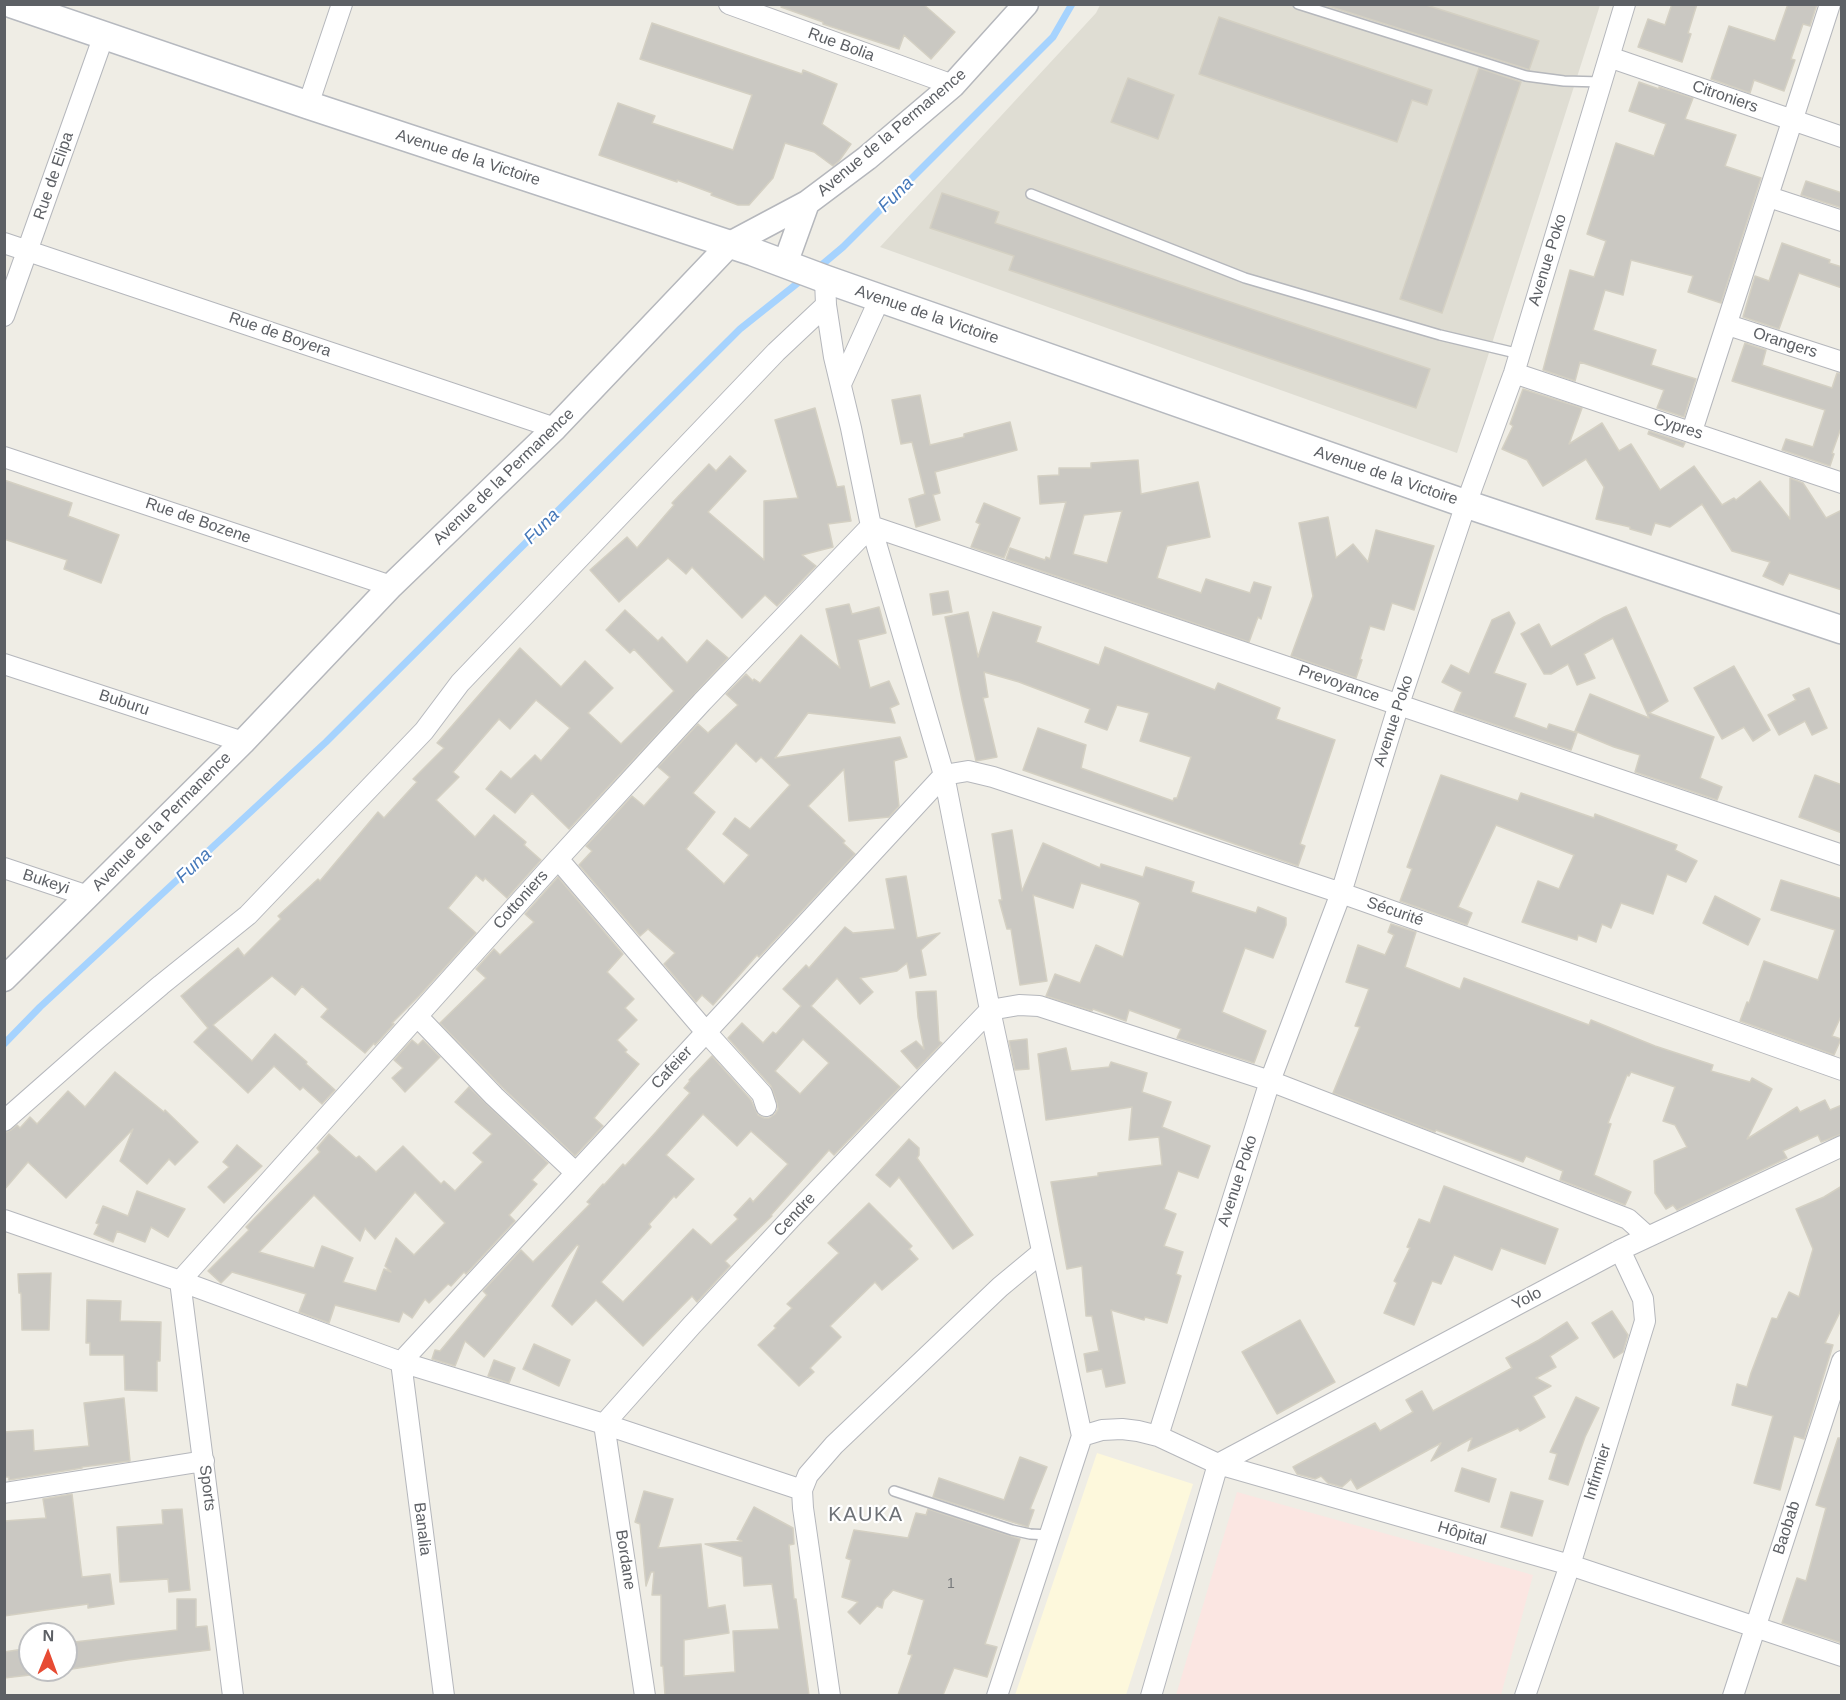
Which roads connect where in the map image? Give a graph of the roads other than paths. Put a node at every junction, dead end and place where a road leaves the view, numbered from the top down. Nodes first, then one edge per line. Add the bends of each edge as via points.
1 (12, 4) edge
2 (342, 4) edge
3 (729, 4) edge
4 (1026, 4) edge
5 (1298, 4) edge
6 (1625, 4) edge
7 (1830, 4) edge
8 (104, 35) junction
9 (1609, 57) junction
10 (1601, 82) junction
11 (953, 86) junction
12 (308, 105) junction
13 (1794, 122) junction
14 (1842, 137) edge
15 (1031, 194) dead end
16 (1769, 197) junction
17 (807, 203) junction
18 (1842, 221) edge
19 (4, 243) edge
20 (730, 244) junction
21 (28, 251) junction
22 (810, 278) junction
23 (880, 298) junction
24 (4, 316) edge
25 (1728, 325) junction
26 (1842, 362) edge
27 (1517, 363) junction
28 (841, 384) junction
29 (555, 428) junction
30 (1692, 431) junction
31 (4, 456) edge
32 (1842, 483) edge
33 (1466, 504) junction
34 (871, 526) junction
35 (391, 586) junction
36 (1842, 630) edge
37 (4, 663) edge
38 (1399, 704) junction
39 (243, 742) junction
40 (944, 775) junction
41 (1842, 855) edge
42 (558, 859) junction
43 (4, 868) edge
44 (1341, 893) junction
45 (88, 896) junction
46 (4, 979) edge
47 (990, 1010) junction
48 (417, 1016) junction
49 (706, 1032) junction
50 (1842, 1070) edge
51 (1270, 1081) junction
52 (766, 1106) dead end
53 (4, 1121) edge
54 (1842, 1146) edge
55 (576, 1173) junction
56 (4, 1220) edge
57 (1647, 1236) junction
58 (1620, 1250) junction
59 (1041, 1253) junction
60 (180, 1281) junction
61 (1842, 1361) edge
62 (401, 1362) junction
63 (604, 1424) junction
64 (1082, 1436) junction
65 (1158, 1436) junction
66 (204, 1461) junction
67 (1218, 1464) junction
68 (802, 1490) junction
69 (894, 1491) dead end
70 (4, 1493) edge
71 (1049, 1535) junction
72 (1570, 1565) junction
73 (1754, 1628) junction
74 (1842, 1656) edge
75 (233, 1695) edge
76 (444, 1695) edge
77 (645, 1695) edge
78 (830, 1695) edge
79 (996, 1695) edge
80 (1151, 1695) edge
81 (1525, 1695) edge
82 (1733, 1695) edge

1 - 8 main road, Avenue de la Victoire
2 - 12 street
3 - 11 street, Rue Bolia
4 - 11 street, Avenue de la Permanence
5 - 10 lane via 1526,76
6 - 9 street, Avenue Poko
7 - 13 street
8 - 12 main road, Avenue de la Victoire
8 - 21 street, Rue de Elipa
9 - 10 street, Avenue Poko
9 - 13 street, Citroniers
10 - 27 street, Avenue Poko
11 - 17 street, Avenue de la Permanence
12 - 20 main road, Avenue de la Victoire
13 - 14 street, Citroniers
13 - 16 street
15 - 27 lane via 1245,278 1440,335
16 - 18 street
16 - 25 street
17 - 20 street, Avenue de la Permanence
17 - 22 street
19 - 21 street, Rue de Boyera
20 - 22 main road, Avenue de la Victoire
20 - 29 street, Avenue de la Permanence
21 - 24 street, Rue de Elipa
21 - 29 street, Rue de Boyera
22 - 23 main road, Avenue de la Victoire
22 - 28 street
22 - 53 street via 776,352 460,683 424,731 248,915 128,1012
23 - 28 street
23 - 33 main road, Avenue de la Victoire
25 - 26 street, Orangers
25 - 30 street
27 - 30 street, Cypres
27 - 33 street, Avenue Poko
28 - 34 street
29 - 35 street, Avenue de la Permanence
30 - 32 street, Cypres
31 - 35 street, Rue de Bozene
33 - 36 main road, Avenue de la Victoire
33 - 38 street, Avenue Poko
34 - 38 street, Prevoyance
34 - 40 street
34 - 42 street, Cottoniers
35 - 39 street, Avenue de la Permanence
37 - 39 street, Buburu
38 - 41 street, Prevoyance
38 - 44 street, Avenue Poko
39 - 45 street, Avenue de la Permanence
40 - 44 street, Sécurité via 968,771 993,777
40 - 47 street
40 - 49 street, Cafeier
42 - 48 street, Cottoniers
42 - 49 street
43 - 45 street, Bukeyi
44 - 50 street, Sécurité
44 - 51 street, Avenue Poko
45 - 46 street, Avenue de la Permanence
47 - 51 street via 1039,1006
47 - 59 street
47 - 63 street, Cendre via 793,1216
48 - 55 street
48 - 60 street, Cottoniers
49 - 52 street via 762,1094
49 - 55 street, Cafeier
51 - 57 street via 1628,1219
51 - 65 street, Avenue Poko
54 - 57 street, Yolo
55 - 62 street, Cafeier
56 - 60 street
57 - 58 street, Yolo
58 - 67 street, Yolo
58 - 72 street, Infirmier via 1643,1299 1645,1321
59 - 64 street
59 - 68 street via 834,1445 808,1475
60 - 62 street
60 - 66 street, Sports
61 - 73 street, Baobab
62 - 63 street
62 - 76 street, Banalia
63 - 68 street
63 - 77 street, Bordane
64 - 65 street, Hôpital via 1122,1429
64 - 71 street
65 - 67 street, Hôpital
66 - 70 street
66 - 75 street, Sports
67 - 72 street, Hôpital
67 - 80 street
68 - 78 street
69 - 71 lane via 1012,1530
71 - 79 street
72 - 73 street, Hôpital
72 - 81 street, Infirmier
73 - 74 street, Hôpital
73 - 82 street, Baobab

